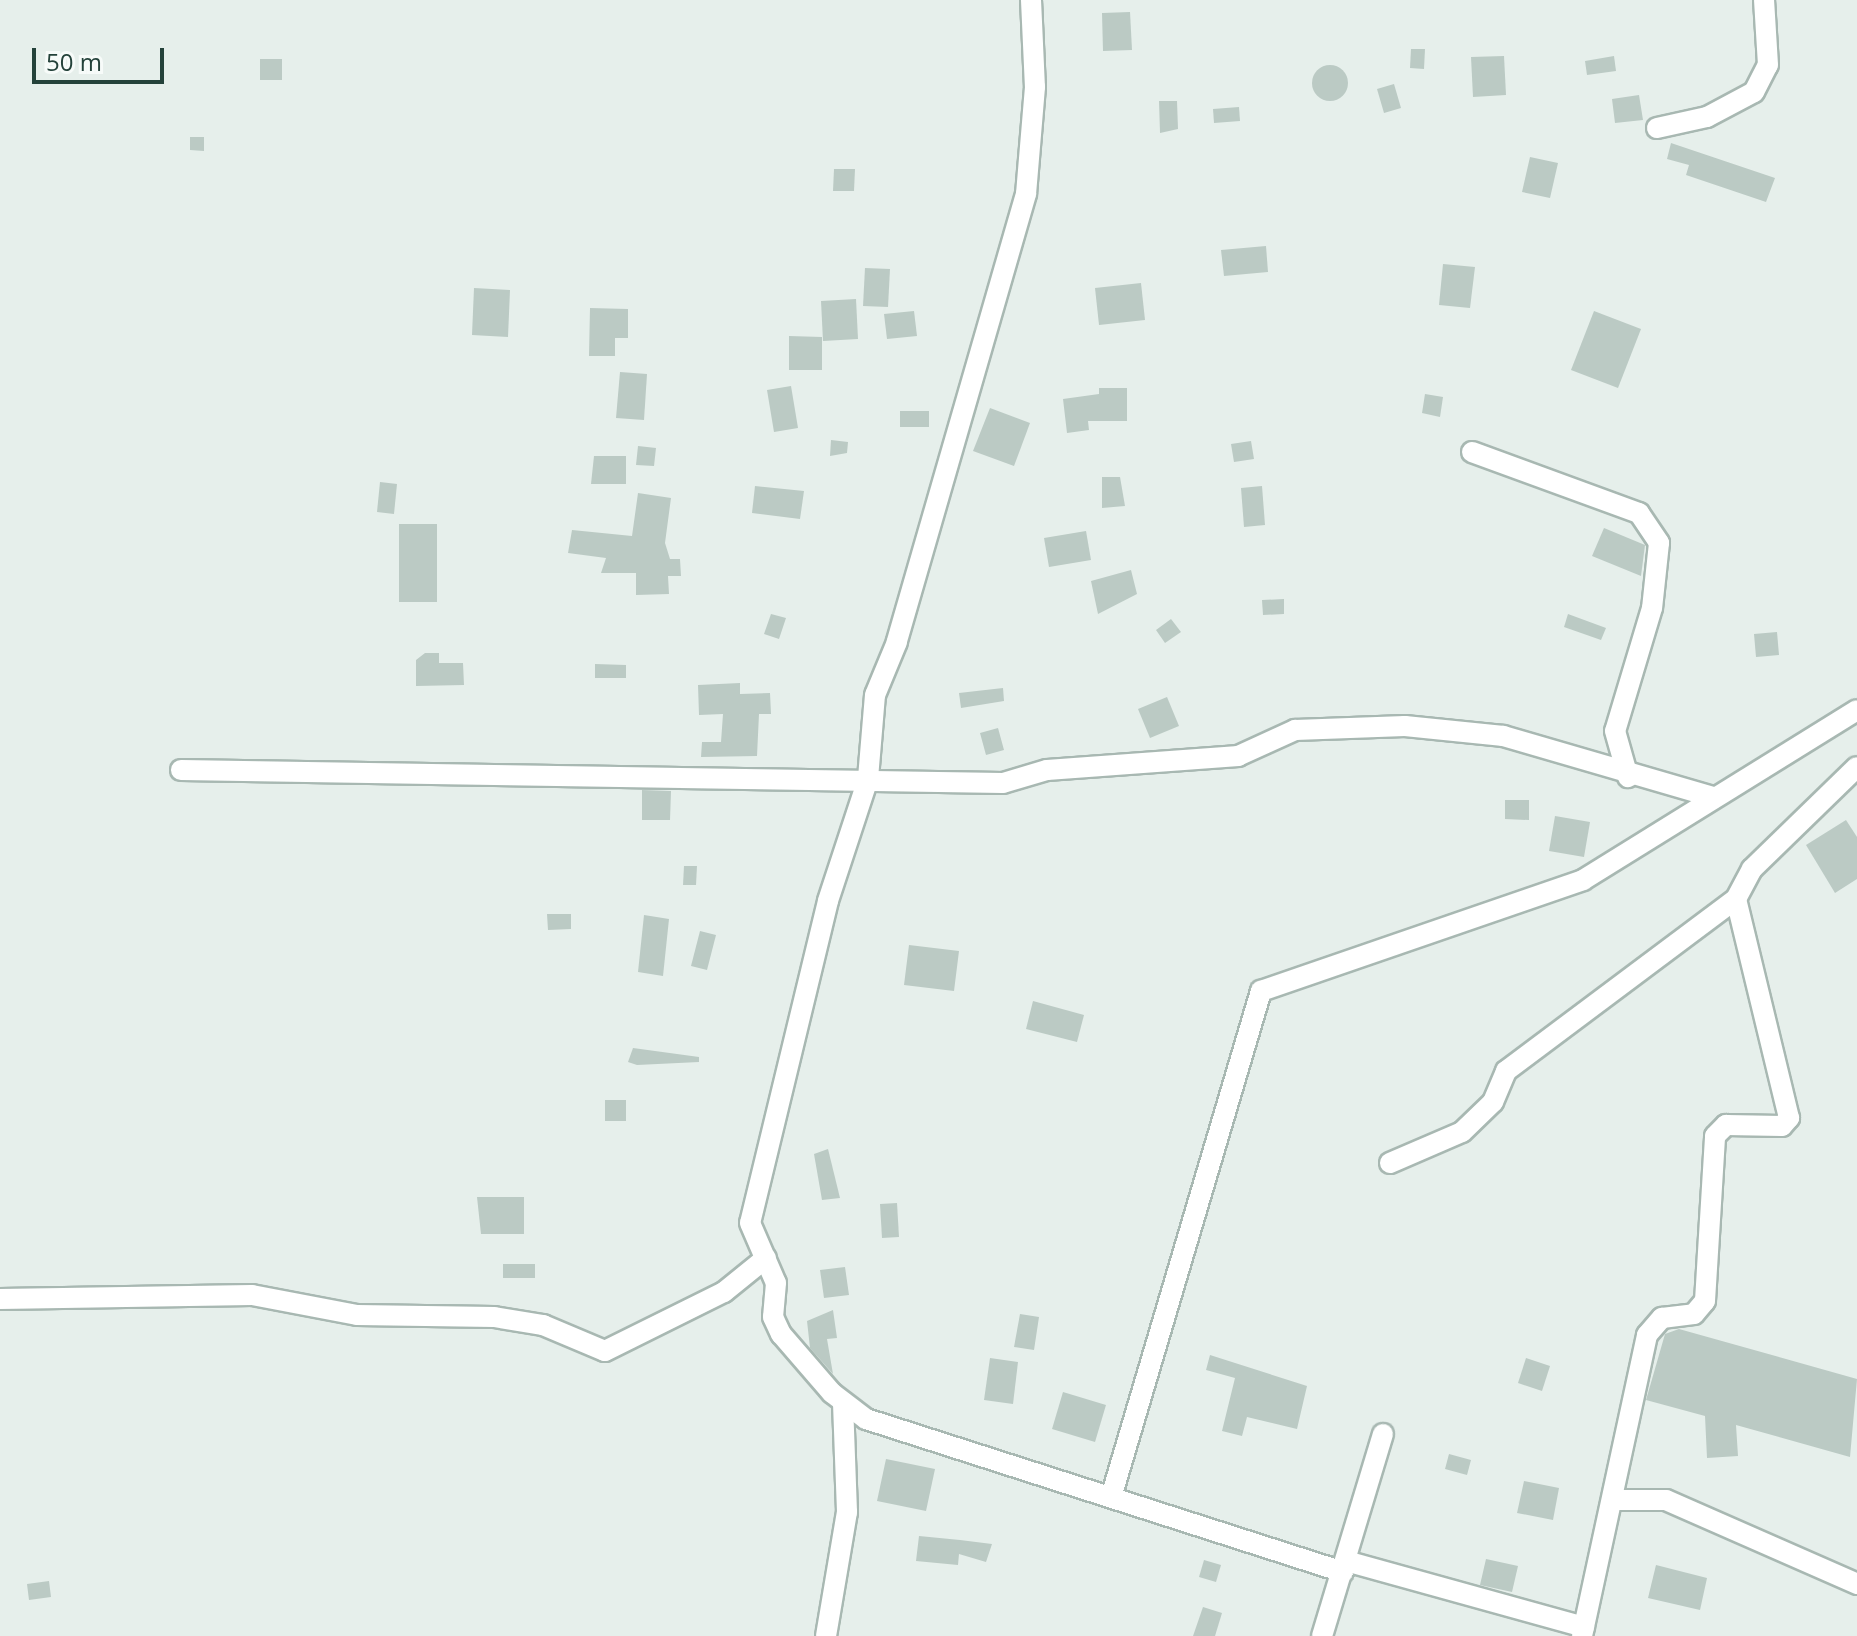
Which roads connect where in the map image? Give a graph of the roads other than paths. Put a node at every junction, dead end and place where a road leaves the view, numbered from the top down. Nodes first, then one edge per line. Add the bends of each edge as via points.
1 (1031, 0) edge
2 (1764, 0) edge
3 (1657, 128) dead end
4 (1472, 452) dead end
5 (1857, 710) edge
6 (1857, 767) edge
7 (181, 770) dead end
8 (1628, 777) junction
9 (868, 779) junction
10 (1713, 797) junction
11 (1736, 899) junction
12 (1390, 1163) dead end
13 (766, 1258) junction
14 (0, 1299) edge
15 (843, 1402) junction
16 (1383, 1434) dead end
17 (1112, 1494) junction
18 (1612, 1500) junction
19 (1344, 1566) junction
20 (1857, 1584) edge
21 (1583, 1631) edge
22 (826, 1636) edge
23 (1322, 1636) edge

1 - 9 street via 1035,87 1026,194 897,642 875,695
2 - 3 street via 1768,65 1754,92 1721,113
4 - 8 street via 1639,513 1659,543 1652,608 1615,731
5 - 10 street
6 - 11 street via 1752,869
7 - 9 street
8 - 9 street via 1503,736 1405,726 1295,730 1238,756 1047,770 1003,783
8 - 10 street
9 - 13 street via 828,901 750,1205
10 - 17 street via 1583,880 1261,991
11 - 12 street via 1506,1071 1493,1102 1462,1132
11 - 18 street via 1789,1118 1782,1126 1726,1125 1715,1136 1705,1301 1694,1314 1662,1318 1647,1335
13 - 14 street via 724,1292 605,1351 519,1321 357,1315 252,1295
13 - 15 street via 781,1334
15 - 17 street via 866,1419
15 - 22 street via 847,1512
16 - 19 street
17 - 19 street
18 - 20 street via 1666,1500
18 - 21 street
19 - 21 street
19 - 23 street

